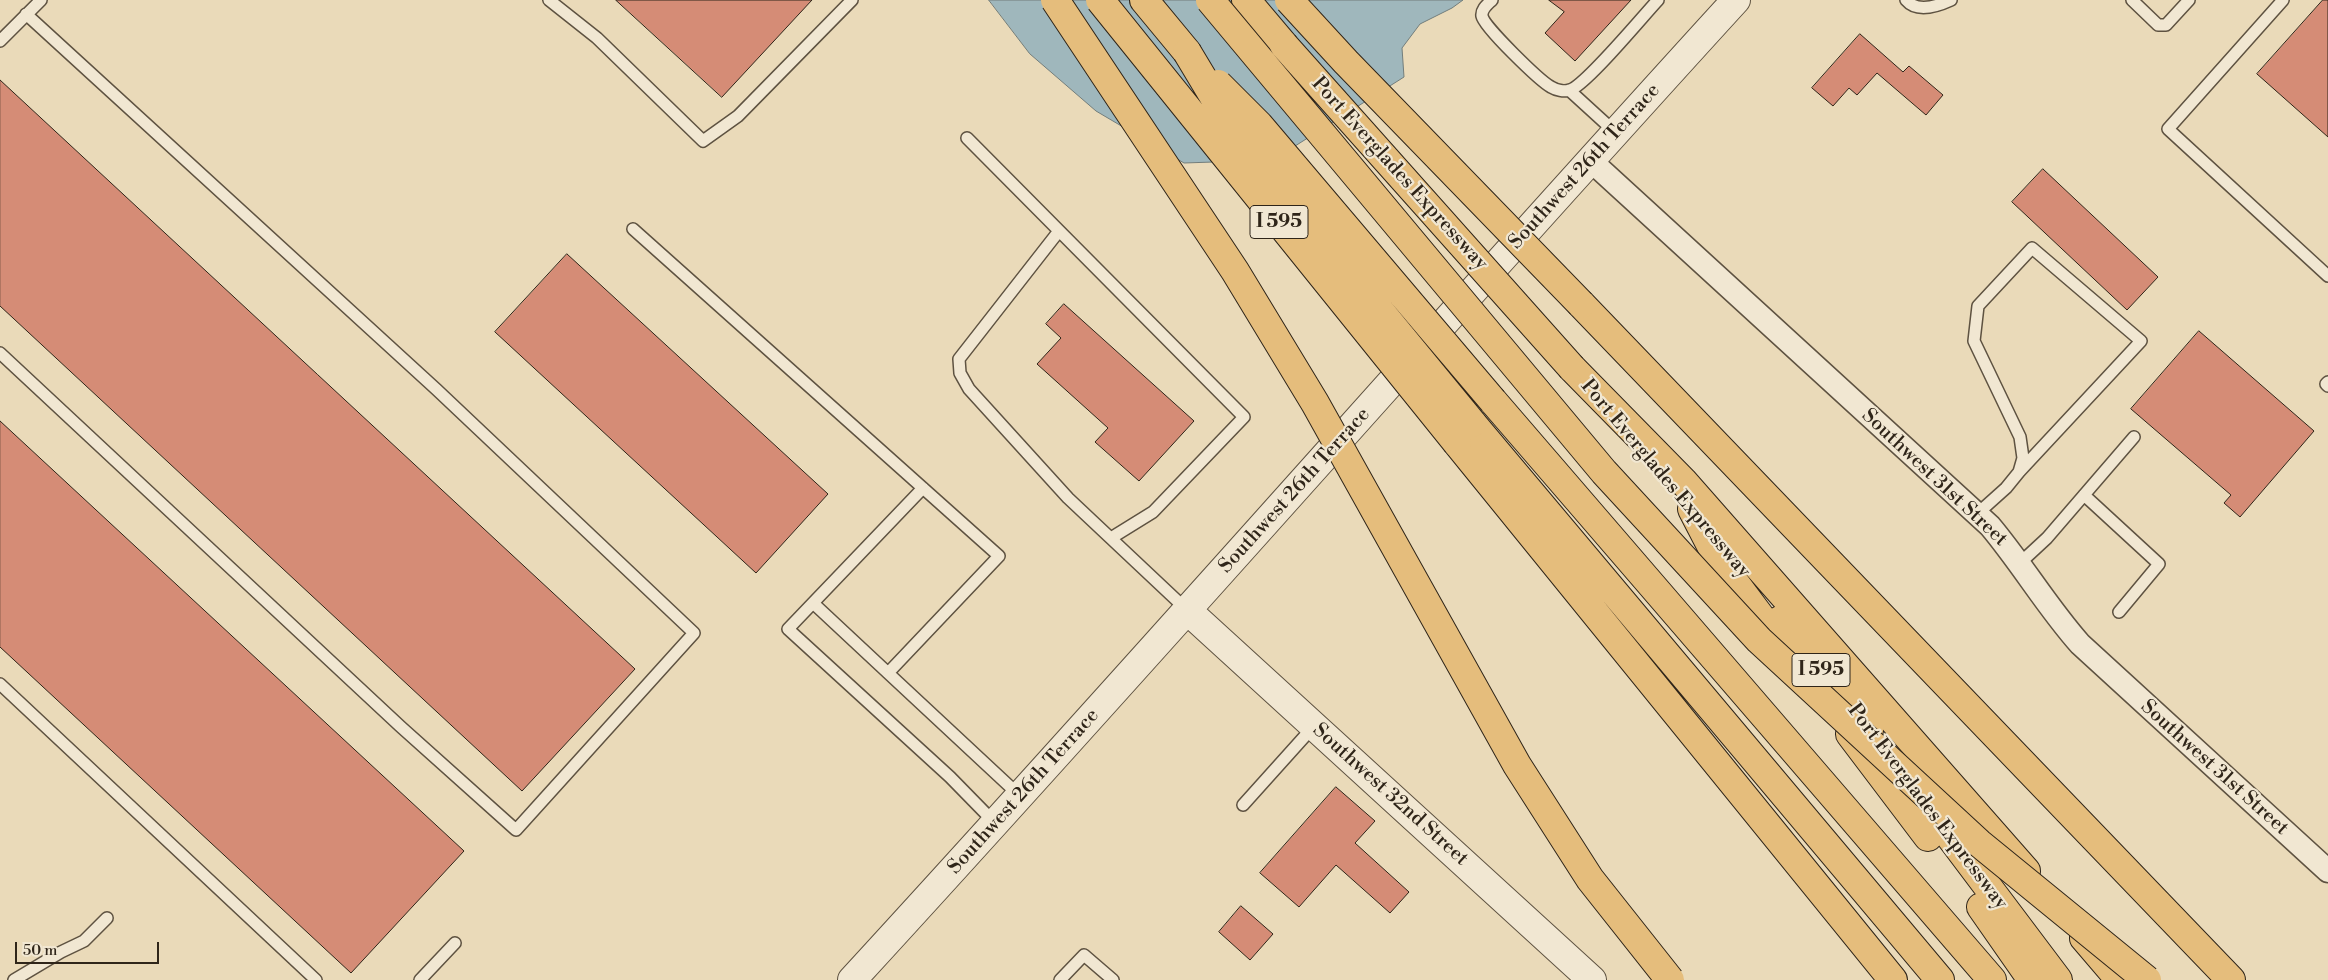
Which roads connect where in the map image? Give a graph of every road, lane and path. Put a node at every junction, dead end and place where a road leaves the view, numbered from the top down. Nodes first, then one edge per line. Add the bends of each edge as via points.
1 (40, 0) edge
2 (549, 0) edge
3 (852, 0) edge
4 (1055, 0) edge
5 (1100, 0) edge
6 (1144, 0) edge
7 (1210, 0) edge
8 (1246, 0) edge
9 (1289, 0) edge
10 (1492, 0) edge
11 (1658, 0) edge
12 (1736, 0) edge
13 (1906, 0) edge
14 (1950, 0) edge
15 (2132, 0) edge
16 (2189, 0) edge
17 (2283, 0) edge
18 (26, 14) junction
19 (0, 41) edge
20 (1187, 52) junction
21 (1569, 90) junction
22 (1615, 132) junction
23 (967, 138) dead end
24 (1590, 160) junction
25 (633, 229) dead end
26 (1059, 231) junction
27 (2328, 276) edge
28 (0, 353) edge
29 (1572, 368) junction
30 (2328, 382) edge
31 (2328, 386) edge
32 (1464, 433) junction
33 (2134, 437) dead end
34 (2019, 472) junction
35 (923, 488) junction
36 (2084, 495) junction
37 (1692, 510) junction
38 (1977, 514) junction
39 (1111, 538) junction
40 (2020, 562) junction
41 (813, 603) junction
42 (1188, 611) junction
43 (2119, 612) dead end
44 (888, 674) junction
45 (0, 684) edge
46 (1314, 726) junction
47 (1020, 796) junction
48 (1244, 805) dead end
49 (995, 823) junction
50 (2328, 871) edge
51 (107, 918) dead end
52 (455, 943) dead end
53 (1990, 978) edge
54 (14, 980) edge
55 (316, 980) edge
56 (420, 980) edge
57 (852, 980) edge
58 (1060, 980) edge
59 (1113, 980) edge
60 (1592, 980) edge
61 (1670, 980) edge
62 (1893, 980) edge
63 (1940, 980) edge
64 (2032, 980) edge
65 (2058, 980) edge
66 (2120, 980) edge
67 (2147, 980) edge
68 (2231, 980) edge

1 - 18 lane
2 - 3 lane via 596,38 703,141 738,116
4 - 61 highway, bridge via 1235,271 1315,403 1517,765 1590,880
5 - 32 highway, I 595, bridge
6 - 20 highway
7 - 67 highway, bridge via 1604,472 1759,640 1979,843
8 - 29 highway, Port Everglades Expressway / I 595, bridge
9 - 68 highway, bridge
10 - 21 lane via 1483,10 1486,23 1550,87
11 - 21 lane via 1611,52
12 - 22 street, Southwest 26th Terrace
13 - 14 lane via 1924,8
15 - 16 lane via 2162,26
17 - 27 lane via 2168,129
18 - 19 lane
18 - 28 lane via 436,389 694,633 516,830
20 - 32 highway, bridge via 1241,142
20 - 53 highway, bridge via 1259,125
21 - 22 lane
22 - 24 street, Southwest 26th Terrace
23 - 26 lane
24 - 38 street, Southwest 31st Street
24 - 42 street, Southwest 26th Terrace
25 - 35 lane
26 - 39 lane via 959,359 960,373 970,389 1068,498
26 - 39 lane via 1244,417 1154,512
29 - 37 highway, Port Everglades Expressway / I 595
29 - 66 highway via 1683,482
30 - 31 lane
32 - 62 highway, I 595
32 - 63 highway
33 - 36 lane
34 - 34 lane via 2023,458 2020,437 1974,341 1978,306 2032,248 2141,341
34 - 38 lane
35 - 41 lane
35 - 44 lane via 999,556
36 - 40 lane via 2047,538
36 - 43 lane via 2159,564
37 - 64 highway via 1720,563 1979,904
37 - 65 highway, Port Everglades Expressway / I 595 via 1882,746
38 - 40 street, Southwest 31st Street
39 - 42 lane
40 - 50 street, Southwest 31st Street via 2080,644
41 - 44 lane
41 - 49 lane via 788,629 950,777
42 - 46 street, Southwest 32nd Street
42 - 47 street, Southwest 26th Terrace
44 - 47 lane
45 - 55 lane
46 - 48 lane
46 - 60 street, Southwest 32nd Street
47 - 49 street, Southwest 26th Terrace
49 - 57 street, Southwest 26th Terrace
51 - 54 lane via 84,941
52 - 56 lane
58 - 59 lane via 1084,955

